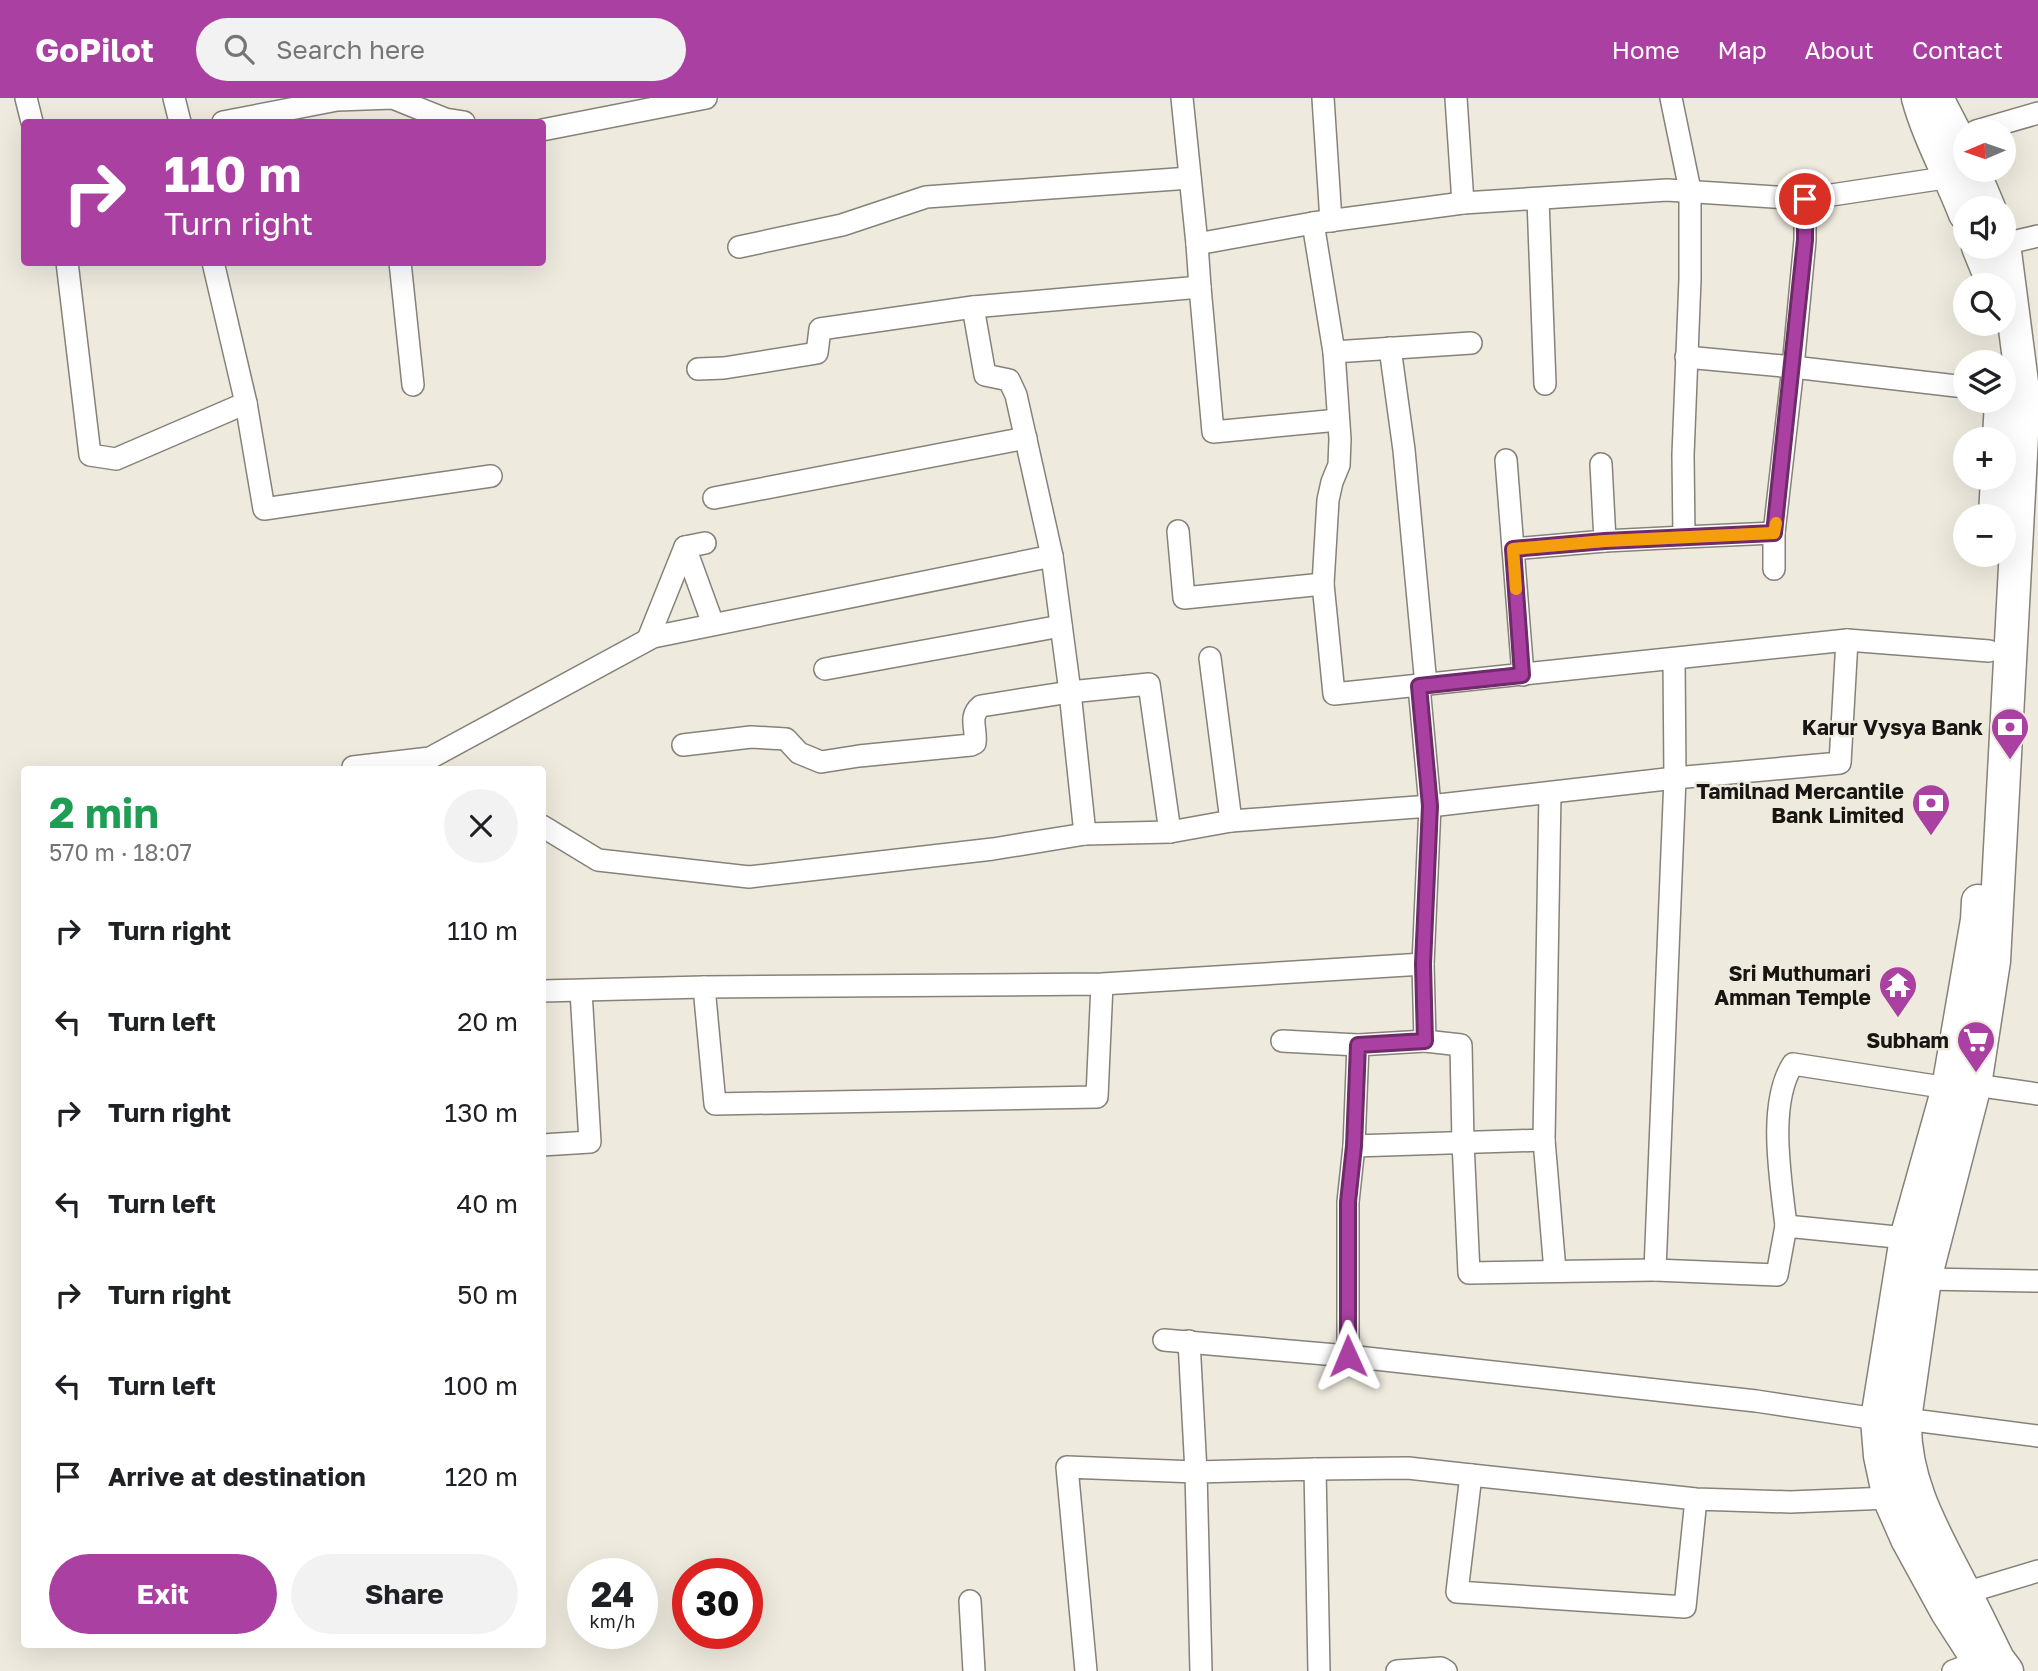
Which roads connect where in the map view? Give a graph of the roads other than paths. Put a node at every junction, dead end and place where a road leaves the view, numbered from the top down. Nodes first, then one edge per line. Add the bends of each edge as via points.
1 (26, 98) edge
2 (174, 98) edge
3 (706, 98) edge
4 (1182, 98) edge
5 (1323, 98) edge
6 (1456, 98) edge
7 (1671, 98) edge
8 (1918, 98) edge
9 (1937, 98) edge
10 (2038, 113) edge
11 (31, 119) edge
12 (179, 119) edge
13 (239, 119) edge
14 (445, 119) edge
15 (2016, 124) edge
16 (1953, 128) edge
17 (546, 129) edge
18 (1953, 142) edge
19 (1953, 154) edge
20 (1190, 178) junction
21 (1690, 190) junction
22 (1805, 199) junction
23 (1538, 200) junction
24 (1463, 203) junction
25 (1322, 222) junction
26 (2038, 236) edge
27 (2016, 241) edge
28 (1197, 244) junction
29 (739, 247) dead end
30 (2006, 259) edge
31 (67, 266) edge
32 (217, 266) edge
33 (400, 266) edge
34 (1200, 287) junction
35 (973, 307) junction
36 (1471, 343) dead end
37 (1391, 348) junction
38 (1334, 352) junction
39 (1686, 357) junction
40 (1793, 367) junction
41 (698, 369) dead end
42 (1545, 384) dead end
43 (413, 385) dead end
44 (1953, 386) edge
45 (2021, 399) edge
46 (246, 403) junction
47 (1338, 420) junction
48 (2006, 427) edge
49 (1026, 439) junction
50 (1506, 460) dead end
51 (1601, 464) dead end
52 (491, 476) dead end
53 (714, 498) dead end
54 (1178, 531) dead end
55 (1774, 533) junction
56 (1684, 537) junction
57 (1605, 541) junction
58 (1513, 549) junction
59 (1052, 556) junction
60 (1993, 567) edge
61 (1774, 569) dead end
62 (1323, 584) junction
63 (713, 624) junction
64 (1061, 626) junction
65 (648, 639) junction
66 (1847, 640) junction
67 (1989, 651) junction
68 (1210, 658) dead end
69 (1674, 659) junction
70 (825, 669) dead end
71 (1522, 675) junction
72 (1422, 686) junction
73 (1070, 692) junction
74 (683, 745) dead end
75 (430, 758) junction
76 (362, 766) edge
77 (443, 766) edge
78 (1675, 778) junction
79 (1550, 793) junction
80 (1430, 806) junction
81 (1231, 821) junction
82 (546, 828) edge
83 (1170, 832) junction
84 (1085, 835) junction
85 (1423, 964) junction
86 (1102, 984) junction
87 (704, 987) junction
88 (546, 991) edge
89 (581, 991) junction
90 (1282, 1041) dead end
91 (1425, 1041) junction
92 (1358, 1045) junction
93 (1961, 1086) junction
94 (2038, 1094) edge
95 (1544, 1140) junction
96 (1462, 1142) junction
97 (546, 1145) edge
98 (1354, 1146) junction
99 (1786, 1226) junction
100 (1906, 1238) junction
101 (1655, 1270) junction
102 (1555, 1271) junction
103 (1926, 1279) junction
104 (2038, 1281) edge
105 (1164, 1340) dead end
106 (1189, 1341) junction
107 (1348, 1356) junction
108 (1891, 1419) junction
109 (2038, 1437) edge
110 (1315, 1469) junction
111 (1196, 1472) junction
112 (1471, 1475) junction
113 (1889, 1498) junction
114 (1696, 1499) junction
115 (2038, 1571) edge
116 (1965, 1593) junction
117 (970, 1601) dead end
118 (1981, 1669) edge
119 (974, 1671) edge
120 (1086, 1671) edge
121 (1201, 1671) edge
122 (1319, 1671) edge
123 (1397, 1671) edge
124 (1446, 1671) edge

1 - 11 street
2 - 12 street
3 - 17 street
4 - 20 street
5 - 25 street
6 - 24 street
7 - 21 street
8 - 18 main road via 1924,123
9 - 16 main road
10 - 15 street
13 - 14 street via 337,100 373,99 393,99
19 - 22 street
20 - 28 street
20 - 29 street via 926,197 842,225
21 - 22 street
21 - 23 street
21 - 39 street
22 - 40 street
23 - 24 street
23 - 42 street
24 - 25 street
25 - 28 street
25 - 38 street
26 - 27 street
28 - 34 street
30 - 45 main road
31 - 46 street via 90,455 116,459
32 - 46 street
33 - 43 street
34 - 35 street
34 - 47 street via 1213,432
35 - 41 street via 820,329 817,352
35 - 49 street via 985,375 1009,380
36 - 37 street
37 - 38 street
37 - 72 street via 1404,450
38 - 47 street
39 - 40 street
39 - 56 street
40 - 44 street
40 - 55 street
45 - 48 main road
45 - 93 main road via 1994,961
46 - 52 street via 264,509
47 - 62 street via 1339,465 1328,500
49 - 53 street
49 - 59 street
50 - 58 street
51 - 57 street
54 - 62 street via 1185,598
55 - 56 street
55 - 61 street
56 - 57 street
57 - 58 street
58 - 71 street
59 - 63 street
59 - 64 street
60 - 67 main road
62 - 72 street via 1334,694
63 - 65 street
63 - 65 street via 695,545
64 - 70 street
64 - 73 street
65 - 75 street
66 - 67 street
66 - 69 street
66 - 78 street via 1840,762
67 - 93 main road via 1977,919
68 - 81 street
69 - 71 street
69 - 78 street
71 - 72 street
72 - 80 street
73 - 74 street via 982,706 973,718 976,738 971,745 821,762 799,753 786,739 751,737
73 - 83 street via 1149,684
73 - 84 street
75 - 76 street
75 - 77 street
78 - 79 street
78 - 101 street
79 - 80 street
79 - 95 street
80 - 81 street
80 - 85 street
81 - 83 street
82 - 84 street via 598,860 749,877
83 - 84 street
85 - 86 street
85 - 91 street
86 - 87 street
86 - 87 street via 1097,1097 715,1104
87 - 89 street
88 - 89 street
89 - 97 street via 590,1142
90 - 92 street
91 - 92 street
91 - 96 street via 1461,1045
92 - 98 street
93 - 94 street
93 - 99 street via 1793,1064 1785,1075 1776,1136
93 - 100 main road
93 - 103 main road
95 - 96 street
95 - 102 street
96 - 98 street
96 - 102 street via 1469,1273
98 - 107 street via 1348,1202
99 - 100 street
99 - 101 street via 1777,1275
100 - 108 main road
101 - 102 street
103 - 104 street
103 - 108 main road
105 - 106 street
106 - 107 street
106 - 111 street
107 - 108 street
108 - 109 street
108 - 113 main road via 1880,1456
108 - 116 main road via 1904,1437 1910,1475 1928,1521
110 - 111 street
110 - 112 street via 1408,1468
110 - 122 street
111 - 120 street via 1067,1467
111 - 121 street
112 - 114 street
112 - 114 street via 1457,1592 1685,1607
113 - 114 street via 1790,1503
113 - 118 main road via 1907,1539
115 - 116 street
116 - 118 main road via 1998,1659
117 - 119 street
123 - 124 street

